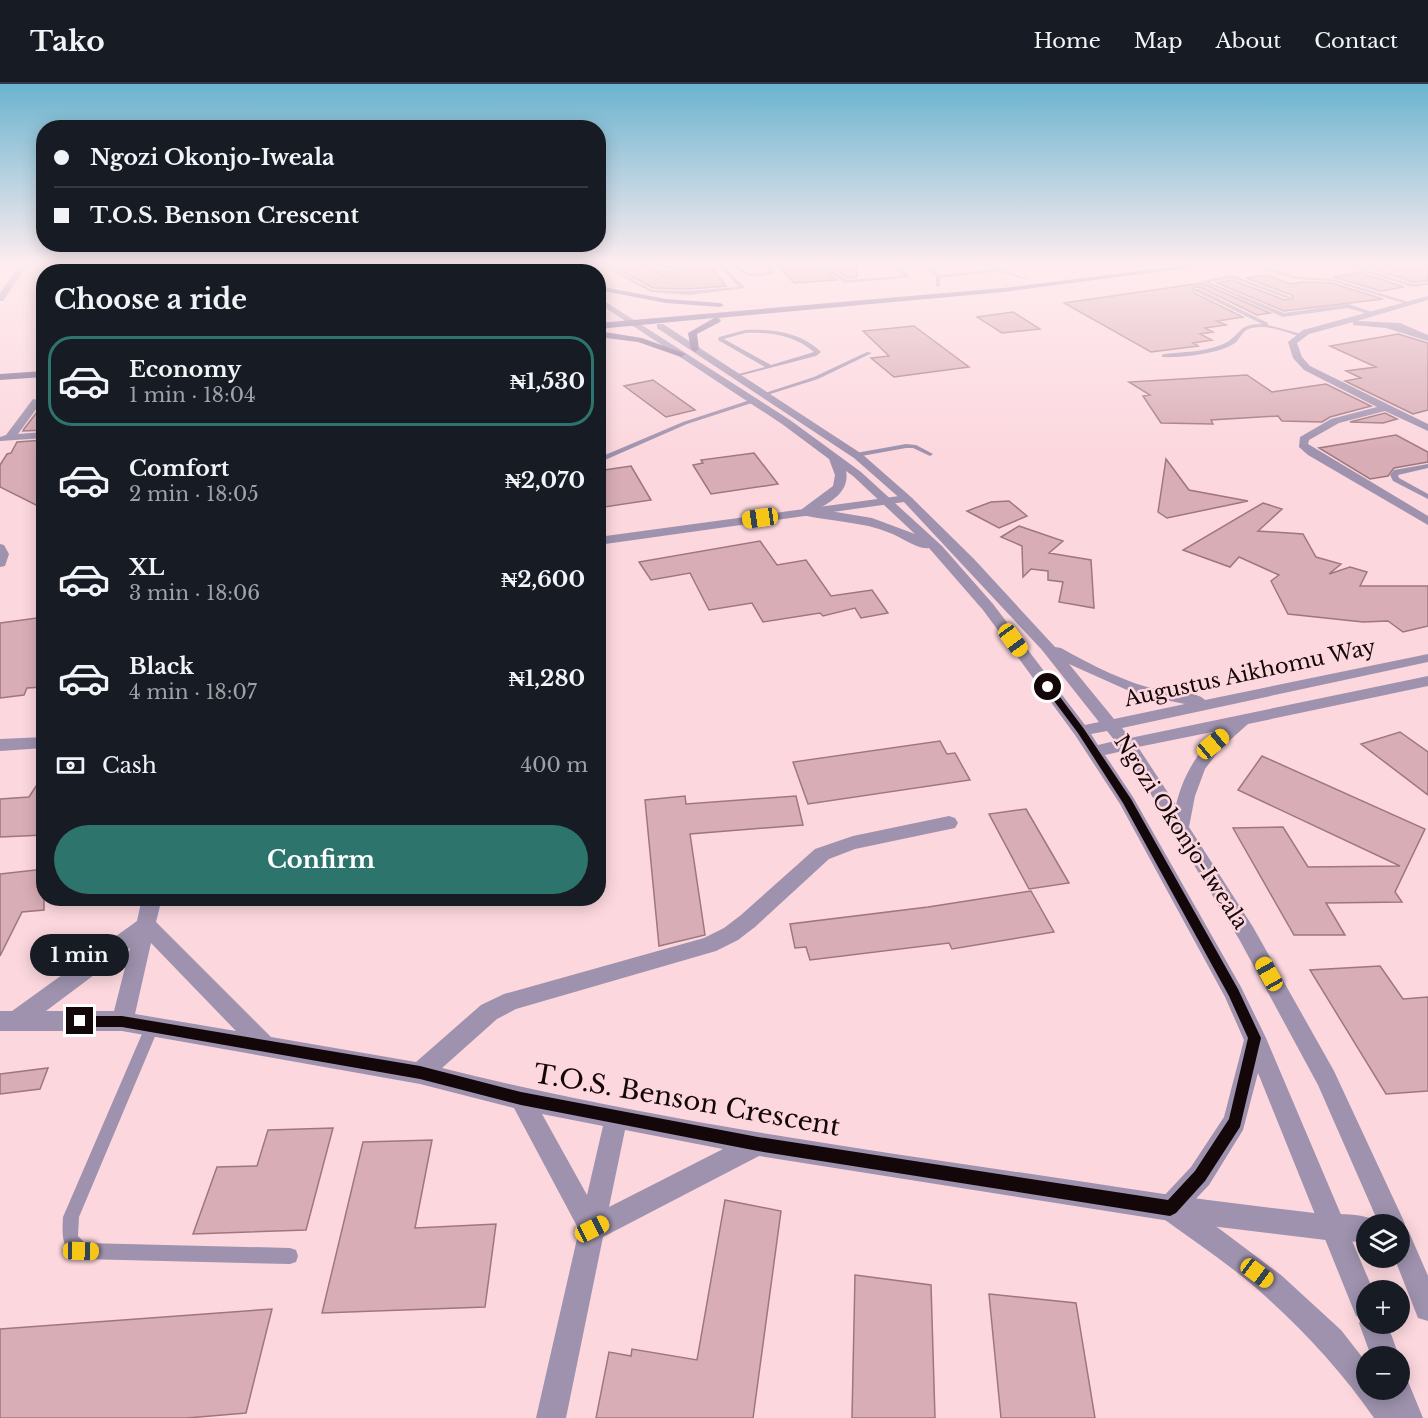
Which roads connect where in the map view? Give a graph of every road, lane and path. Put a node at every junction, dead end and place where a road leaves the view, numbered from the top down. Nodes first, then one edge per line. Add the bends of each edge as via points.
1 (652, 326) edge
2 (702, 326) edge
3 (1271, 326) edge
4 (1328, 326) edge
5 (1388, 326) edge
6 (1399, 326) edge
7 (1405, 326) edge
8 (1277, 329) junction
9 (1408, 330) junction
10 (606, 335) edge
11 (1302, 335) junction
12 (1428, 338) edge
13 (688, 351) junction
14 (869, 353) dead end
15 (1164, 356) dead end
16 (770, 367) junction
17 (36, 375) edge
18 (737, 376) junction
19 (0, 377) edge
20 (759, 397) junction
21 (36, 402) edge
22 (1388, 407) junction
23 (1428, 428) edge
24 (36, 436) edge
25 (5, 439) edge
26 (930, 454) dead end
27 (856, 455) junction
28 (834, 457) junction
29 (606, 458) edge
30 (1428, 465) edge
31 (1428, 497) edge
32 (907, 499) junction
33 (888, 502) junction
34 (806, 512) junction
35 (1428, 521) edge
36 (606, 540) edge
37 (0, 548) edge
38 (944, 555) junction
39 (0, 563) edge
40 (1047, 646) junction
41 (1428, 658) edge
42 (1428, 681) edge
43 (1222, 702) junction
44 (1247, 720) junction
45 (1110, 724) junction
46 (1081, 731) junction
47 (36, 743) edge
48 (0, 745) edge
49 (1126, 745) junction
50 (1095, 752) junction
51 (949, 823) dead end
52 (1180, 828) junction
53 (150, 906) edge
54 (146, 925) junction
55 (8, 1021) edge
56 (122, 1022) junction
57 (152, 1027) junction
58 (1255, 1038) junction
59 (267, 1048) junction
60 (420, 1073) junction
61 (521, 1099) junction
62 (616, 1118) junction
63 (758, 1144) junction
64 (1170, 1208) junction
65 (1387, 1214) edge
66 (1334, 1228) junction
67 (592, 1229) junction
68 (1356, 1229) edge
69 (290, 1256) dead end
70 (1410, 1265) edge
71 (1356, 1282) edge
72 (1428, 1308) edge
73 (1356, 1371) edge
74 (1379, 1400) edge
75 (1401, 1400) edge
76 (551, 1418) edge
77 (1391, 1418) edge
78 (1408, 1418) edge

1 - 13 street, Ngozi Okonjo-Iweala
2 - 13 main road via 692,333
3 - 8 lane
4 - 11 street
5 - 9 street
6 - 9 street
7 - 9 street
8 - 11 lane
8 - 15 lane via 1247,327 1231,343 1220,347
9 - 12 street
10 - 13 main road
11 - 22 street via 1292,342 1294,359
13 - 18 street, Ngozi Okonjo-Iweala
13 - 20 street, Ngozi Okonjo-Iweala
14 - 20 lane via 816,378
16 - 16 lane via 818,352 782,333 739,333 721,338
16 - 18 lane
17 - 19 main road
18 - 20 street, Ngozi Okonjo-Iweala
20 - 27 street, Ngozi Okonjo-Iweala
20 - 28 street, Ngozi Okonjo-Iweala
20 - 29 lane via 685,423
21 - 25 street
22 - 23 street
22 - 35 street via 1320,427 1304,439 1303,445
24 - 25 street
26 - 27 lane via 906,446
27 - 32 street, Ngozi Okonjo-Iweala
28 - 33 street, Ngozi Okonjo-Iweala
28 - 34 street via 840,484
30 - 31 lane via 1394,475
32 - 33 street
32 - 40 street, Ngozi Okonjo-Iweala
33 - 34 street
33 - 38 street, Ngozi Okonjo-Iweala
34 - 36 street
34 - 38 street via 869,520
37 - 39 street
38 - 46 street, Ngozi Okonjo-Iweala
40 - 43 street via 1099,676 1134,688 1176,699
40 - 45 street, Ngozi Okonjo-Iweala
41 - 43 street, Augustus Aikhomu Way
42 - 44 street
43 - 45 street, Augustus Aikhomu Way
44 - 49 street
44 - 52 street via 1213,744 1199,764 1185,798
45 - 46 street, Augustus Aikhomu Way
45 - 49 street, Ngozi Okonjo-Iweala
46 - 50 street, Ngozi Okonjo-Iweala
47 - 48 street
49 - 50 street
49 - 52 street, Ngozi Okonjo-Iweala
50 - 58 street, Ngozi Okonjo-Iweala via 1127,801
51 - 60 street via 853,843 822,854 731,934 709,945 511,1001 489,1012
52 - 65 street, Ngozi Okonjo-Iweala via 1246,933 1326,1078
53 - 54 street
54 - 55 street
54 - 56 street
54 - 59 street
55 - 56 street, T.O.S. Benson Crescent
56 - 57 street, T.O.S. Benson Crescent
57 - 59 street, T.O.S. Benson Crescent
57 - 69 lane via 71,1217 70,1239 81,1251
58 - 64 street via 1235,1122 1200,1176
58 - 66 street, Ngozi Okonjo-Iweala
59 - 60 street, T.O.S. Benson Crescent
60 - 61 street, T.O.S. Benson Crescent
61 - 62 street, T.O.S. Benson Crescent
61 - 67 street
62 - 63 street, T.O.S. Benson Crescent
62 - 67 street
63 - 64 street, T.O.S. Benson Crescent
63 - 67 street
64 - 66 street, T.O.S. Benson Crescent
64 - 73 street via 1272,1284 1331,1340
66 - 68 street, T.O.S. Benson Crescent
66 - 71 street, Ngozi Okonjo-Iweala
67 - 76 street
70 - 72 street
74 - 77 street
75 - 78 street

